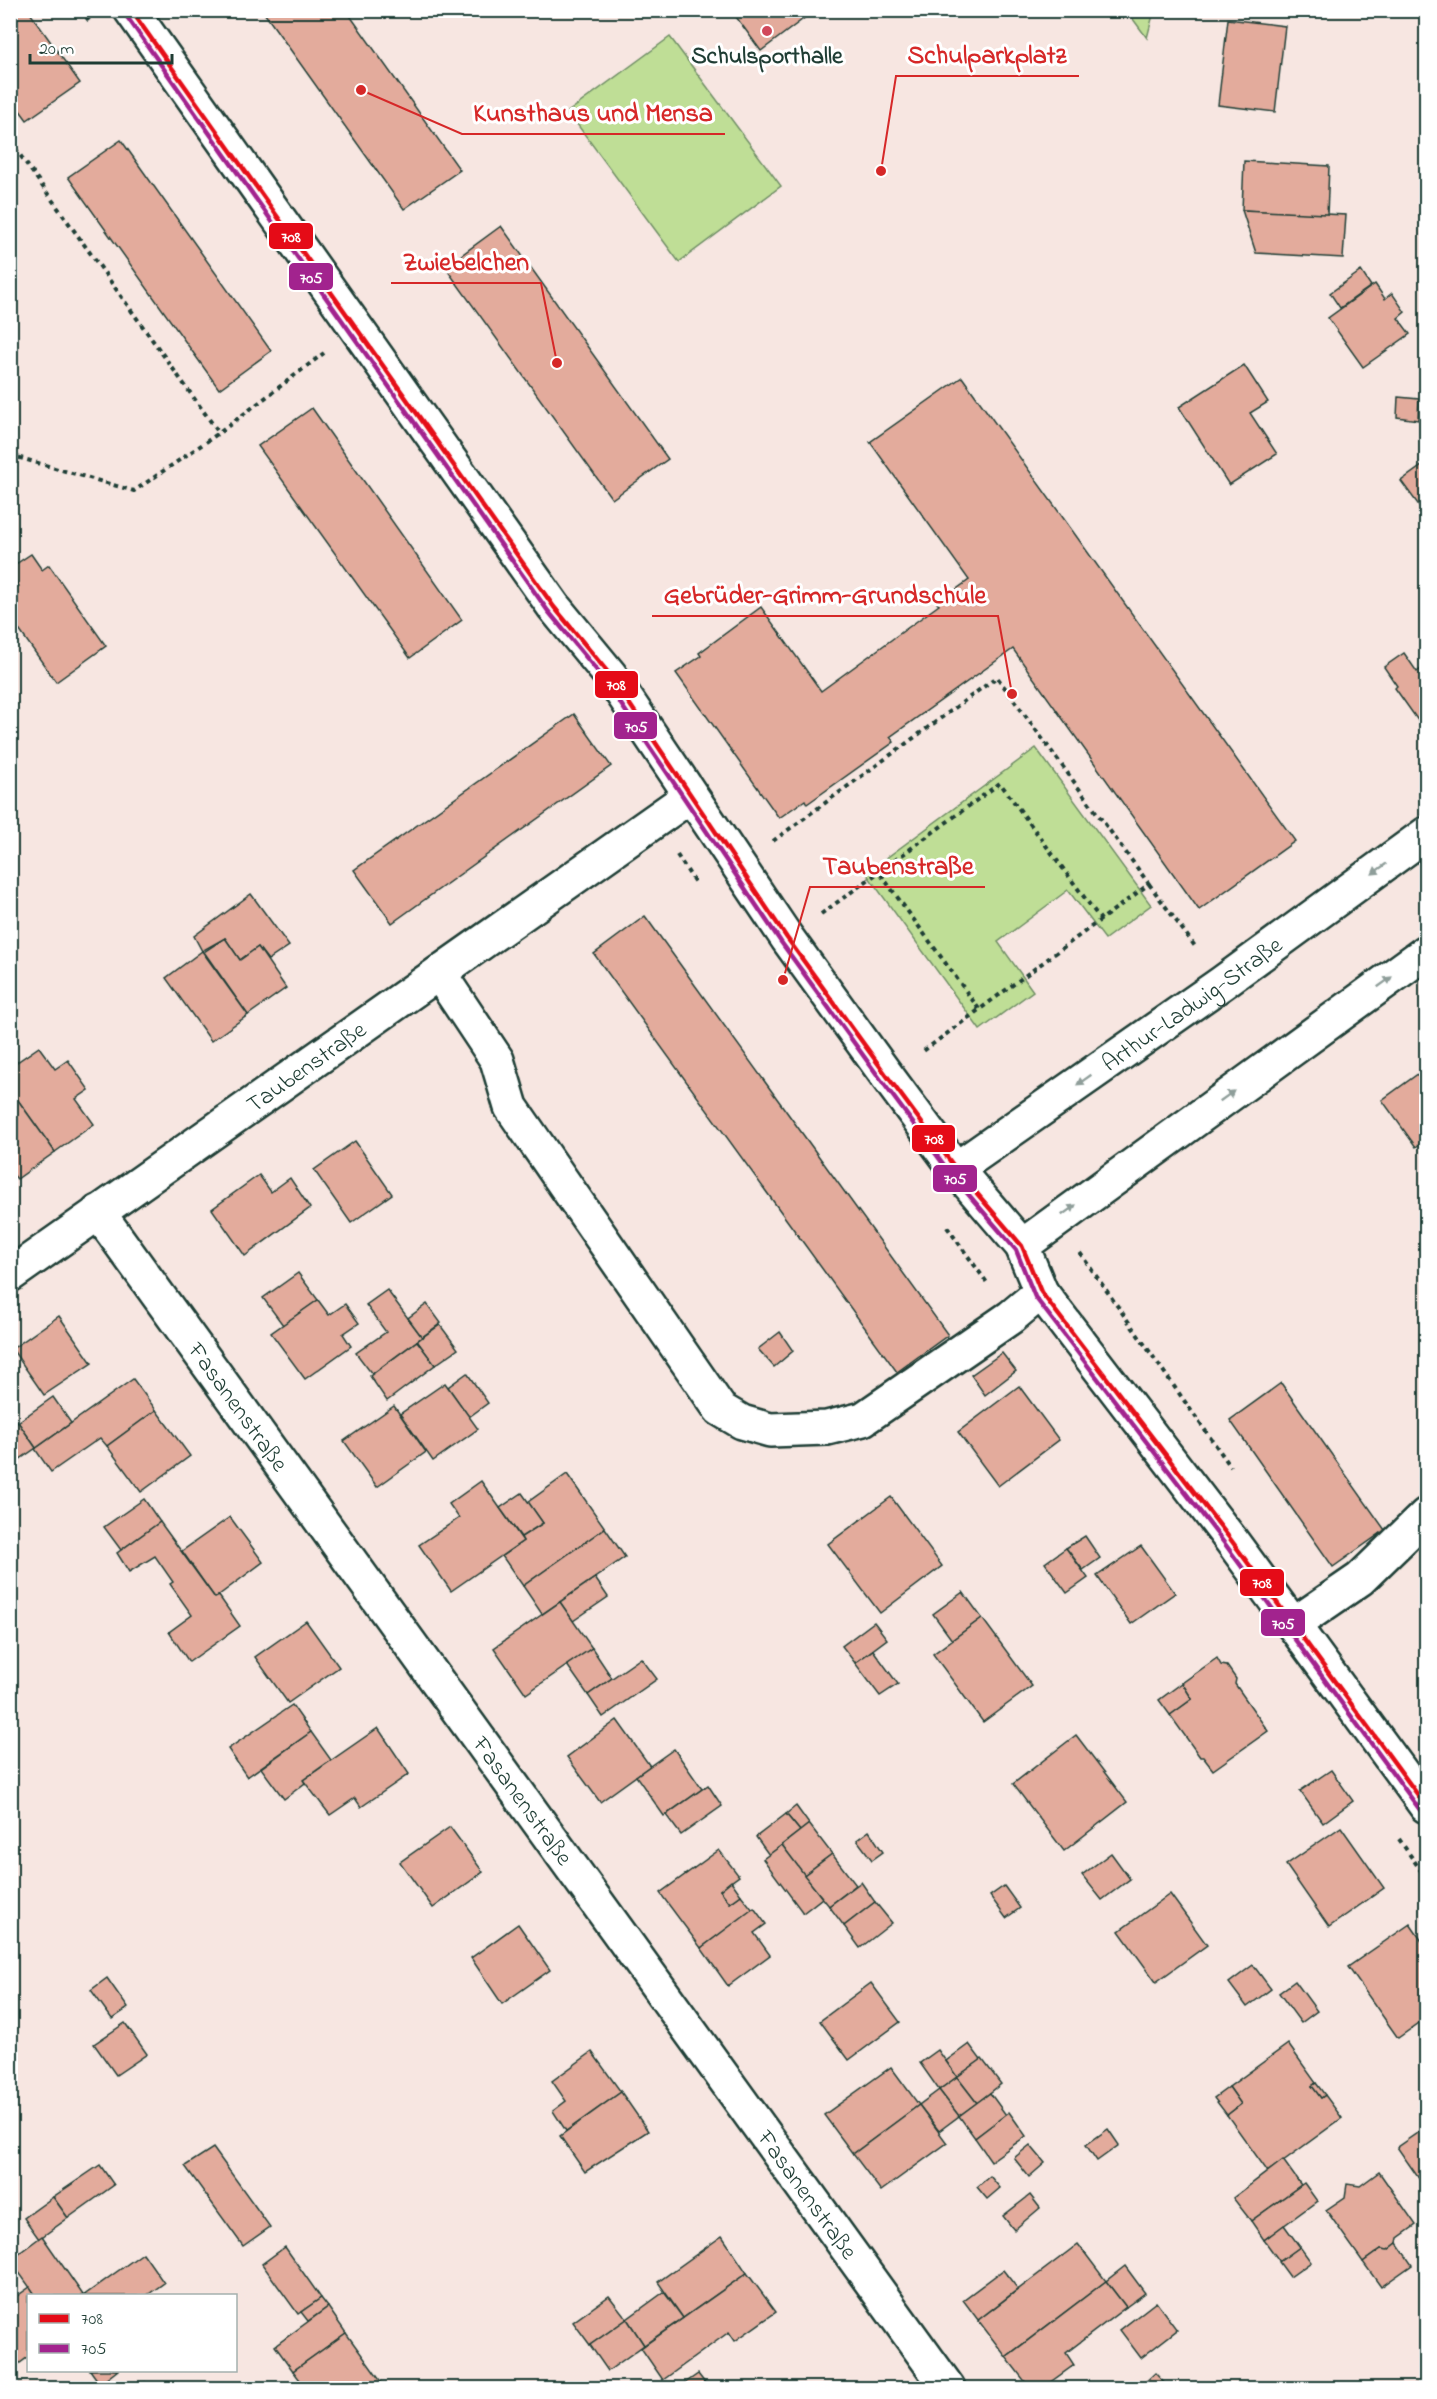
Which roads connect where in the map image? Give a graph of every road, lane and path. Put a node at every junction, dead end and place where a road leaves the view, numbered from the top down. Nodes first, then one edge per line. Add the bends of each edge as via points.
1 (131, 10) edge
2 (10, 141) edge
3 (325, 353) dead end
4 (219, 433) junction
5 (10, 455) edge
6 (690, 796) junction
7 (1426, 834) edge
8 (738, 866) junction
9 (879, 872) junction
10 (1149, 884) junction
11 (858, 888) dead end
12 (1101, 920) junction
13 (1426, 952) edge
14 (439, 973) junction
15 (1222, 983) junction
16 (980, 1009) junction
17 (887, 1076) junction
18 (956, 1169) junction
19 (98, 1212) junction
20 (1022, 1246) junction
21 (10, 1275) edge
22 (1041, 1292) junction
23 (1426, 1515) edge
24 (1293, 1625) junction
25 (1426, 1806) edge
26 (948, 2388) edge

1 - 6 street via 554,607 610,675
2 - 4 path
3 - 4 path
4 - 5 path via 134,491
6 - 8 street
6 - 14 street, Taubenstraße
7 -> 15 street, Arthur-Ladwig-Straße
8 - 10 path via 997,677
8 - 17 street
9 - 11 path
9 - 12 path via 1000,783
9 - 16 path
10 - 12 path
10 - 15 path
12 - 16 path
20 -> 13 street
14 - 19 street, Taubenstraße
14 - 22 street via 497,1060 511,1107 720,1408 742,1422 770,1430 827,1428 863,1419
15 -> 18 street, Arthur-Ladwig-Straße
16 - 17 path
17 - 18 street
18 - 20 street
19 - 21 street, Taubenstraße
19 - 26 street, Fasanenstraße
20 - 22 street
22 - 24 street
23 - 24 street via 1360,1579
24 - 25 street

